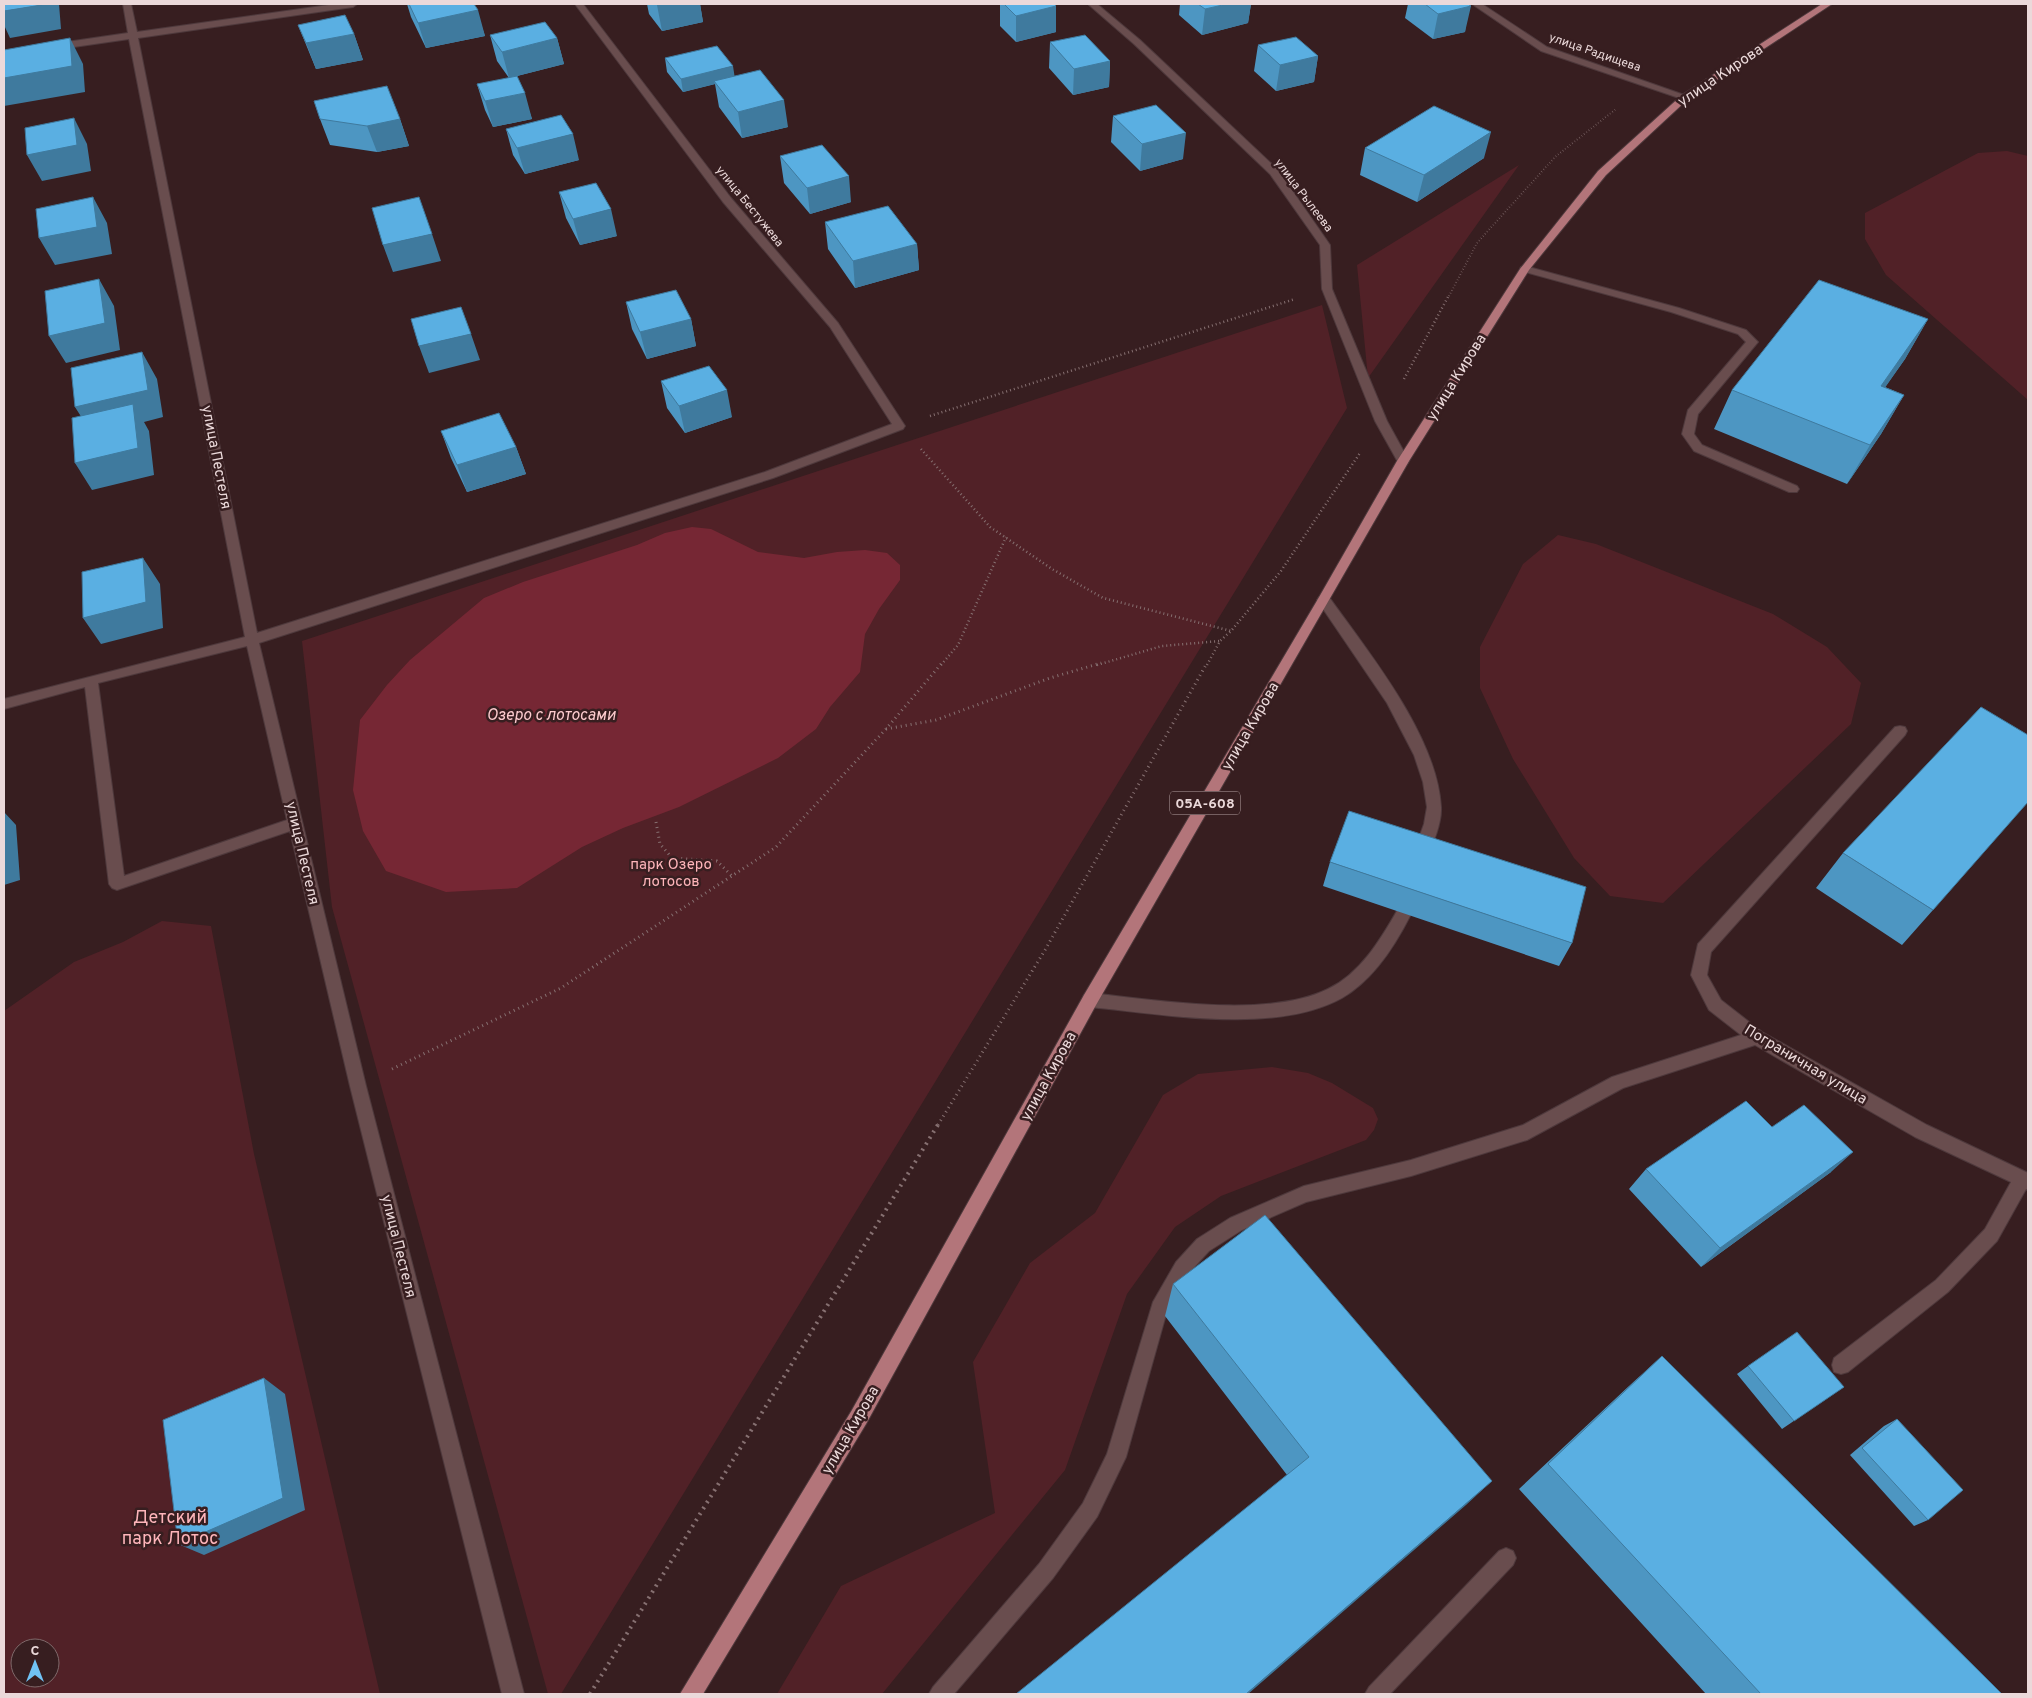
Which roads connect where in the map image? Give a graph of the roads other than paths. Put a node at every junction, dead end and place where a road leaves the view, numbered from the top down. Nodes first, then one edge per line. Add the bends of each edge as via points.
1 (128, 4) edge
2 (353, 4) edge
3 (579, 4) edge
4 (1092, 4) edge
5 (1476, 4) edge
6 (1828, 4) edge
7 (134, 34) junction
8 (41, 49) edge
9 (1685, 97) junction
10 (1525, 269) junction
11 (1402, 461) junction
12 (1793, 489) dead end
13 (1324, 600) junction
14 (252, 640) junction
15 (91, 680) junction
16 (4, 704) edge
17 (1900, 731) dead end
18 (296, 823) junction
19 (1419, 861) edge
20 (1403, 914) edge
21 (1090, 1000) junction
22 (1756, 1037) junction
23 (2025, 1180) edge
24 (1841, 1365) dead end
25 (1506, 1558) dead end
26 (513, 1694) edge
27 (690, 1694) edge
28 (940, 1694) edge
29 (1376, 1694) edge

1 - 7 street, улица Пестеля
2 - 7 street
3 - 14 street, улица Бестужева via 727,200 834,325 899,426 769,475
4 - 11 street, улица Рылеева via 1137,42 1274,172 1325,245 1327,289
5 - 9 street, улица Радищева via 1544,49
6 - 9 main road, улица Кирова / 05А-608
7 - 8 street
7 - 14 street, улица Пестеля
9 - 10 main road, улица Кирова / 05А-608 via 1602,173
10 - 11 main road, улица Кирова / 05А-608
10 - 12 street via 1742,332 1752,342 1692,412 1688,434 1698,448
11 - 13 main road, улица Кирова / 05А-608
13 - 19 street via 1394,704 1427,770 1435,808
13 - 21 main road, улица Кирова / 05А-608
14 - 15 street
14 - 18 street, улица Пестеля
15 - 16 street
15 - 18 street via 117,884
17 - 22 street, Пограничная улица via 1704,950 1698,975 1715,1005
18 - 26 street, улица Пестеля via 358,1086
20 - 21 street via 1387,943 1364,970 1335,994 1308,1004 1229,1012
21 - 27 main road, улица Кирова / 05А-608 via 860,1417
22 - 23 street, Пограничная улица via 1921,1131
22 - 28 street via 1618,1082 1527,1132 1412,1168 1304,1194 1236,1224 1203,1245 1182,1268 1159,1308 1116,1457 1090,1510 1046,1571
23 - 24 street via 1991,1235 1942,1286
25 - 29 street

